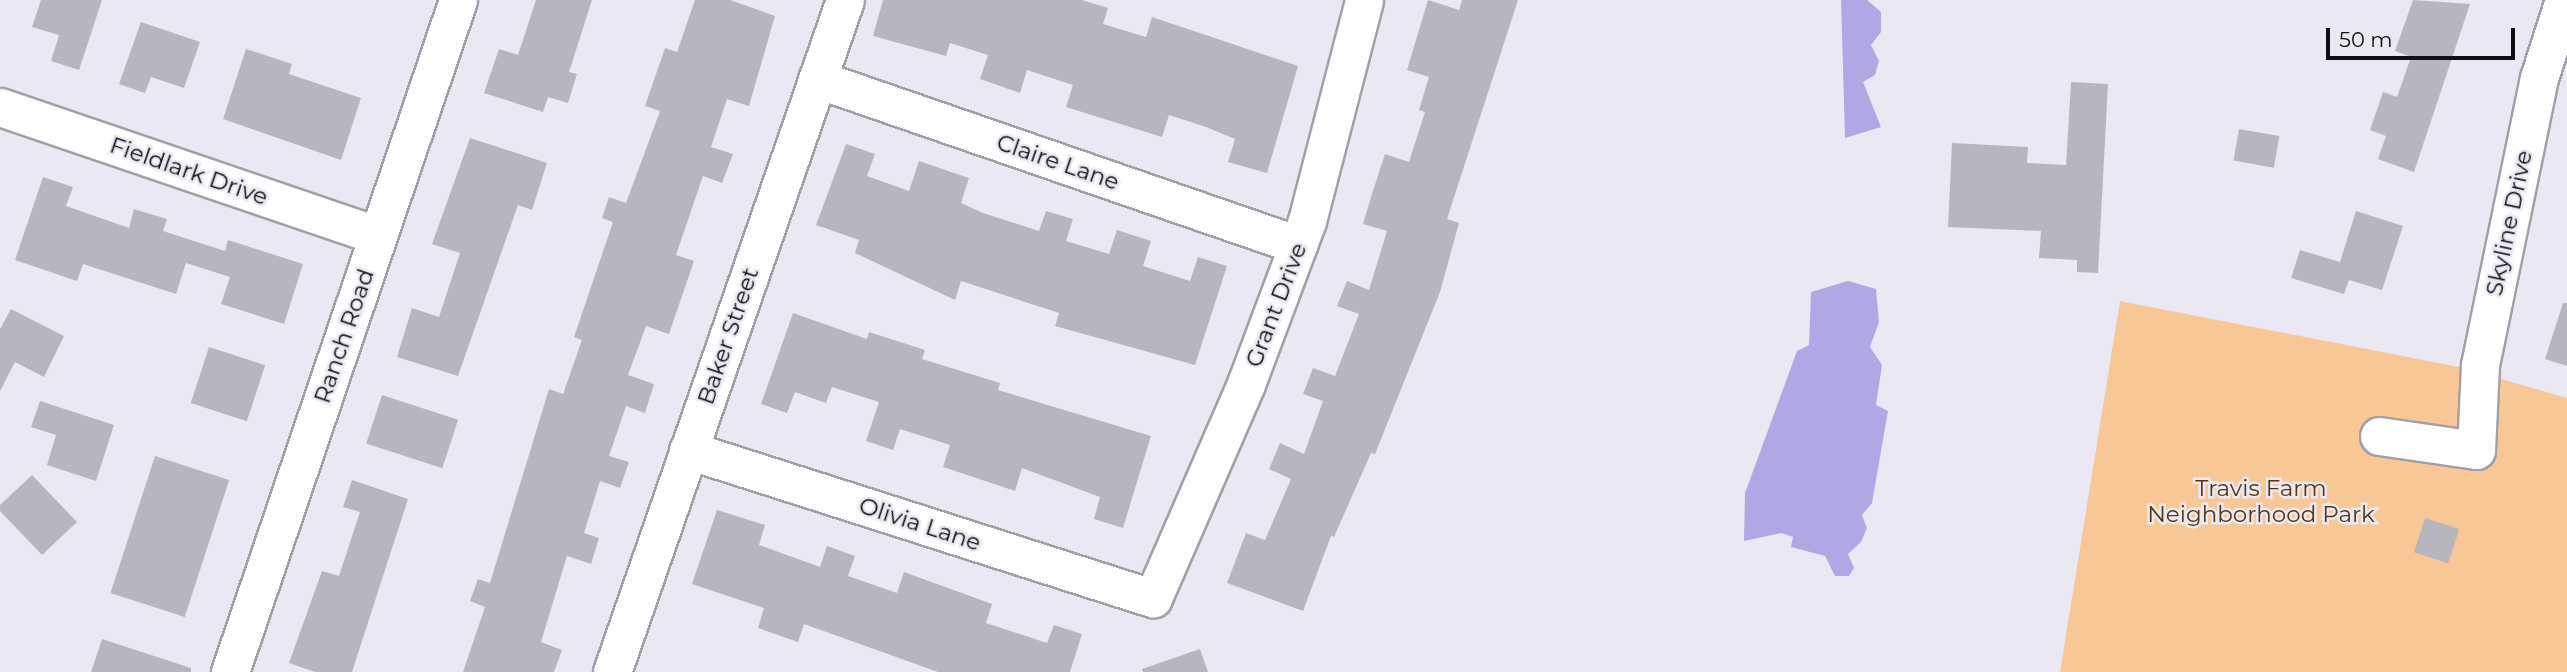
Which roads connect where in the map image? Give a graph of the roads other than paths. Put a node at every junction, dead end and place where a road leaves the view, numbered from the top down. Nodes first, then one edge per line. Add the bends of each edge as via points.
1 (458, 0) edge
2 (845, 0) edge
3 (1364, 0) edge
4 (2564, 0) edge
5 (2559, 40) edge
6 (817, 79) junction
7 (0, 107) edge
8 (378, 236) junction
9 (1298, 245) junction
10 (2379, 436) dead end
11 (688, 450) junction
12 (1153, 598) joint
13 (230, 672) edge
14 (612, 672) edge

1 - 8 street, Ranch Road
2 - 6 street, Baker Street
3 - 9 street, Grant Drive
4 - 5 street, Skyline Drive
5 - 10 street, Skyline Drive via 2539,78 2480,365 2476,450
6 - 9 street, Claire Lane
6 - 11 street, Baker Street
7 - 8 street, Fieldlark Drive
8 - 13 street, Ranch Road
9 - 12 street, Grant Drive via 1246,384
11 - 12 street, Olivia Lane
11 - 14 street, Baker Street

